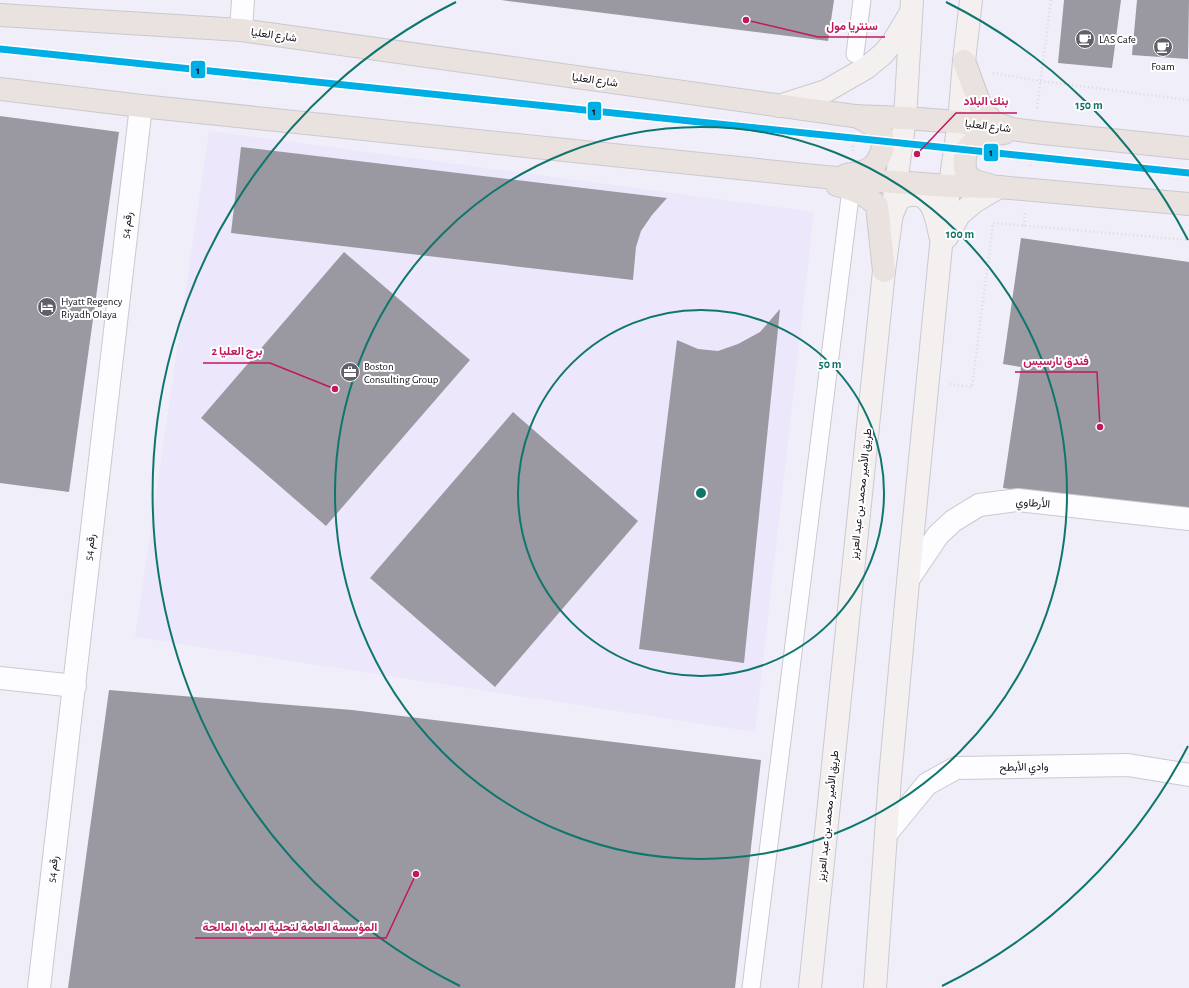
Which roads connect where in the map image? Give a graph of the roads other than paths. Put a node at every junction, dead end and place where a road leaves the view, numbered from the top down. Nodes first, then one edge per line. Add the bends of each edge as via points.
1 (243, 0) edge
2 (862, 0) edge
3 (972, 0) edge
4 (911, 7) edge
5 (0, 15) edge
6 (242, 30) junction
7 (855, 54) dead end
8 (909, 61) junction
9 (964, 65) junction
10 (0, 89) edge
11 (141, 106) junction
12 (779, 106) junction
13 (856, 116) junction
14 (905, 118) junction
15 (959, 122) junction
16 (1019, 130) junction
17 (1189, 148) edge
18 (798, 174) junction
19 (825, 177) junction
20 (896, 181) junction
21 (950, 186) junction
22 (999, 187) junction
23 (851, 189) junction
24 (1189, 204) edge
25 (891, 216) junction
26 (941, 246) junction
27 (884, 270) junction
28 (1189, 519) edge
29 (909, 578) junction
30 (0, 678) edge
31 (74, 686) junction
32 (1189, 775) edge
33 (886, 834) junction
34 (878, 983) edge
35 (39, 988) edge
36 (751, 988) edge
37 (810, 988) edge

1 - 6 street
2 - 7 street
3 - 9 main road
4 - 8 main road, طريق الأمير محمد بن عبد العزيز
4 - 12 main road via 893,42 866,68 826,91
5 - 6 main road, شارع العليا
6 - 12 main road, شارع العليا
8 - 9 main road via 915,95 920,104 928,111 942,113 953,103
8 - 14 main road, طريق الأمير محمد بن عبد العزيز
9 - 15 main road
9 - 16 main road via 982,110 994,123
10 - 11 main road
11 - 18 main road
11 - 31 street, رقم 54
12 - 13 main road, شارع العليا
13 - 14 main road, شارع العليا
13 - 19 main road via 878,130 882,148 878,161 867,170
14 - 15 main road, شارع العليا
14 - 20 main road, طريق الأمير محمد بن عبد العزيز
15 - 16 main road, شارع العليا
15 - 21 main road
16 - 17 main road, شارع العليا
16 - 22 main road via 986,136 970,144 966,151 966,174 974,181
18 - 19 main road
18 - 23 main road
19 - 20 main road
20 - 21 main road
20 - 25 main road, طريق الأمير محمد بن عبد العزيز
21 - 22 main road
21 - 26 main road
22 - 24 main road
22 - 26 main road via 974,202 959,215
23 - 27 main road via 871,199 877,206
23 - 36 street
25 - 26 main road via 899,201 905,196 914,194 924,197 932,204
25 - 27 main road, طريق الأمير محمد بن عبد العزيز
26 - 29 main road
27 - 37 main road, طريق الأمير محمد بن عبد العزيز
28 - 29 street, الأرطاوي via 1018,500 979,505 953,521 938,535
29 - 33 main road
30 - 31 street
31 - 35 street, رقم 54
32 - 33 street, وادي الأبطح via 1128,765 956,768 927,784
33 - 34 main road

